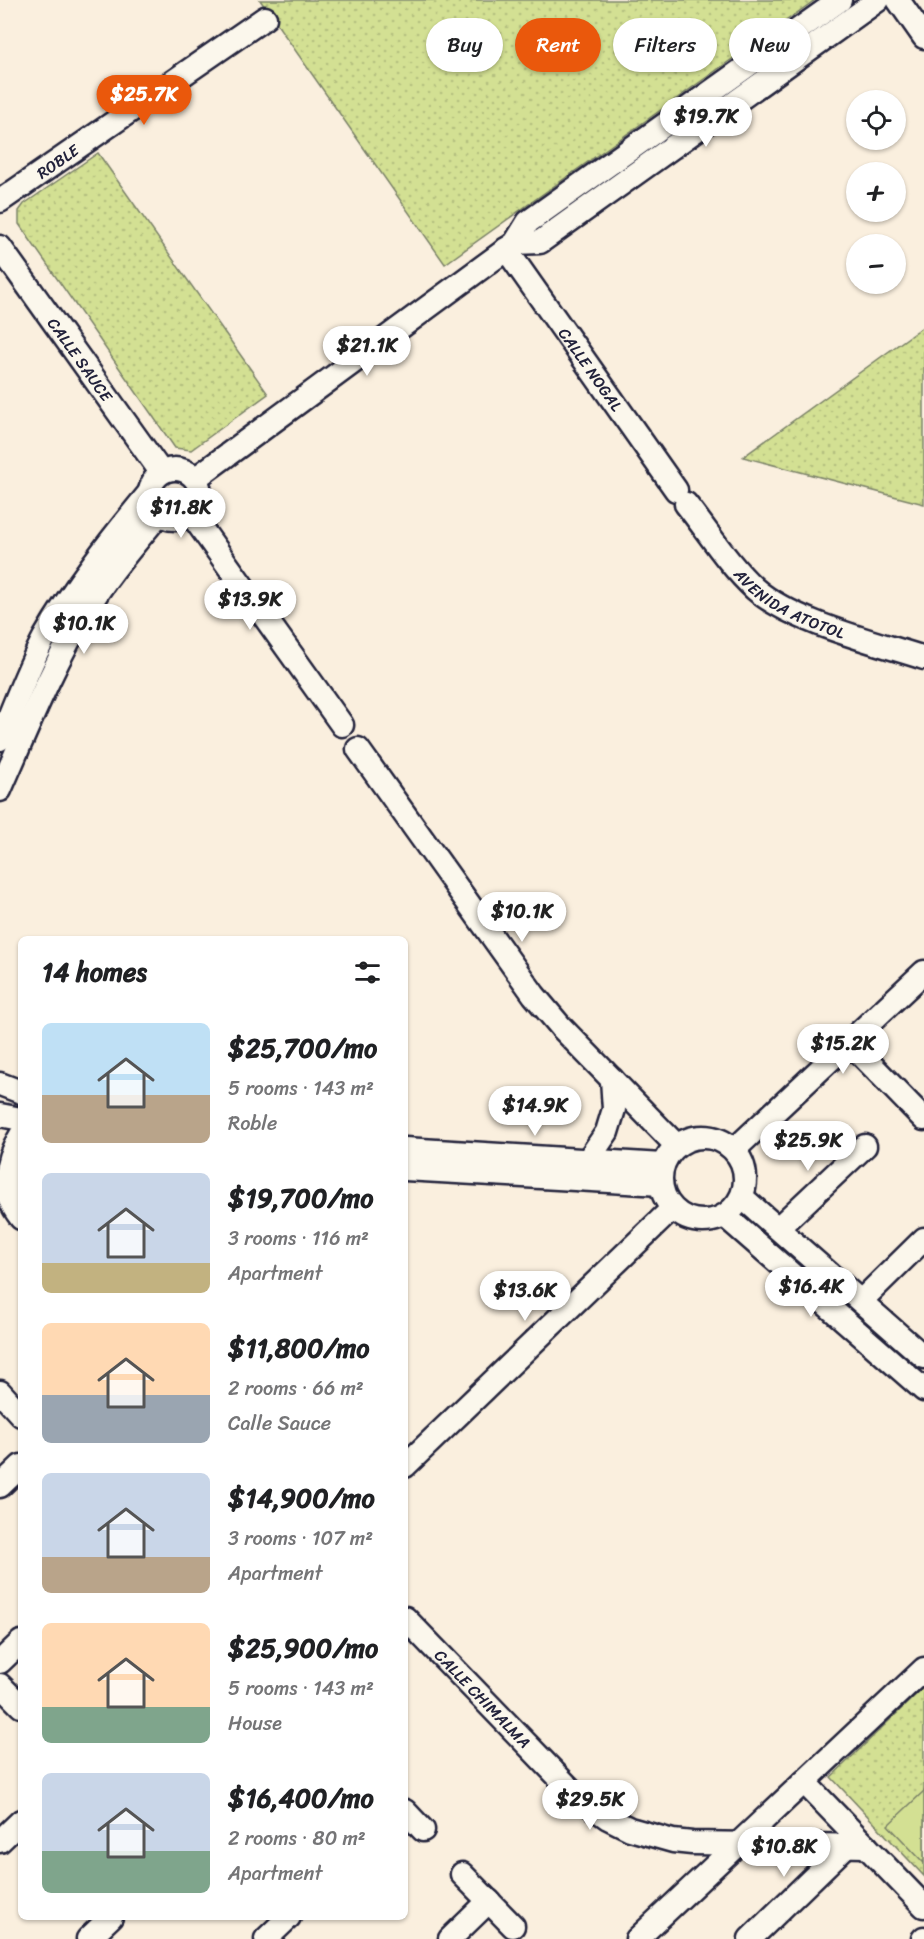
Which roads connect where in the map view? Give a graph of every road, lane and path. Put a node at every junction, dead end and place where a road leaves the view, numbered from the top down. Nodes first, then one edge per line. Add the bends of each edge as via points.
1 (840, 0) edge
2 (878, 0) edge
3 (898, 0) edge
4 (265, 18) dead end
5 (924, 37) edge
6 (0, 201) edge
7 (511, 246) junction
8 (0, 247) edge
9 (161, 472) junction
10 (196, 478) junction
11 (148, 493) junction
12 (681, 497) joint
13 (159, 514) junction
14 (191, 514) junction
15 (924, 658) edge
16 (342, 725) dead end
17 (0, 739) edge
18 (358, 749) dead end
19 (0, 790) edge
20 (924, 972) edge
21 (849, 1042) junction
22 (612, 1079) junction
23 (0, 1115) edge
24 (18, 1118) edge
25 (924, 1119) edge
26 (18, 1140) edge
27 (676, 1145) junction
28 (865, 1146) dead end
29 (408, 1149) edge
30 (735, 1149) junction
31 (588, 1160) junction
32 (408, 1169) edge
33 (661, 1175) junction
34 (742, 1198) junction
35 (672, 1209) junction
36 (18, 1214) edge
37 (725, 1216) junction
38 (778, 1228) junction
39 (924, 1239) edge
40 (861, 1301) junction
41 (924, 1357) edge
42 (924, 1390) edge
43 (0, 1392) edge
44 (18, 1412) edge
45 (408, 1463) edge
46 (18, 1469) edge
47 (0, 1485) edge
48 (408, 1621) edge
49 (18, 1645) edge
50 (0, 1662) edge
51 (924, 1669) edge
52 (0, 1685) edge
53 (18, 1703) edge
54 (804, 1782) junction
55 (408, 1814) edge
56 (18, 1824) edge
57 (423, 1830) dead end
58 (0, 1841) edge
59 (738, 1844) junction
60 (856, 1845) junction
61 (462, 1874) dead end
62 (489, 1901) junction
63 (924, 1906) edge
64 (108, 1920) edge
65 (286, 1920) edge
66 (513, 1926) dead end
67 (88, 1939) edge
68 (266, 1939) edge
69 (450, 1939) edge
70 (637, 1939) edge
71 (750, 1939) edge

1 - 7 street via 528,222
2 - 7 street via 540,242
3 - 5 street
4 - 6 street, ROBLE
7 - 10 street
7 - 12 street, CALLE NOGAL
8 - 9 street, CALLE SAUCE
9 - 10 street via 182,469
9 - 11 street
10 - 14 street via 201,493
11 - 13 street
11 - 17 street via 68,597 43,641
12 - 15 street, AVENIDA ATOTOL via 725,558 770,600 818,623
13 - 14 street via 170,519
13 - 19 street via 87,608
14 - 16 street
18 - 22 street via 534,995
20 - 21 street
21 - 25 street
21 - 30 street
22 - 27 street
22 - 31 street via 614,1108 607,1132
23 - 24 street
26 - 36 street via 9,1156 5,1185 8,1202
27 - 30 street via 695,1136 716,1137
27 - 33 street
28 - 38 street
29 - 31 street
30 - 34 street via 746,1172
31 - 33 street
32 - 33 street
33 - 35 street
34 - 37 street
34 - 38 street
35 - 37 street via 688,1219 707,1222
35 - 45 street
37 - 42 street
38 - 40 street
39 - 40 street
40 - 41 street
43 - 44 street
46 - 47 street
48 - 59 street, CALLE CHIMALMA via 591,1808 651,1836 692,1844
49 - 50 street
51 - 54 street
52 - 53 street
54 - 59 street
54 - 60 street
55 - 57 street
56 - 58 street
59 - 60 street, CALLE CHIMALMA
59 - 70 street
60 - 63 street
60 - 71 street
61 - 62 street
62 - 66 street
62 - 69 street
64 - 67 street
65 - 68 street

